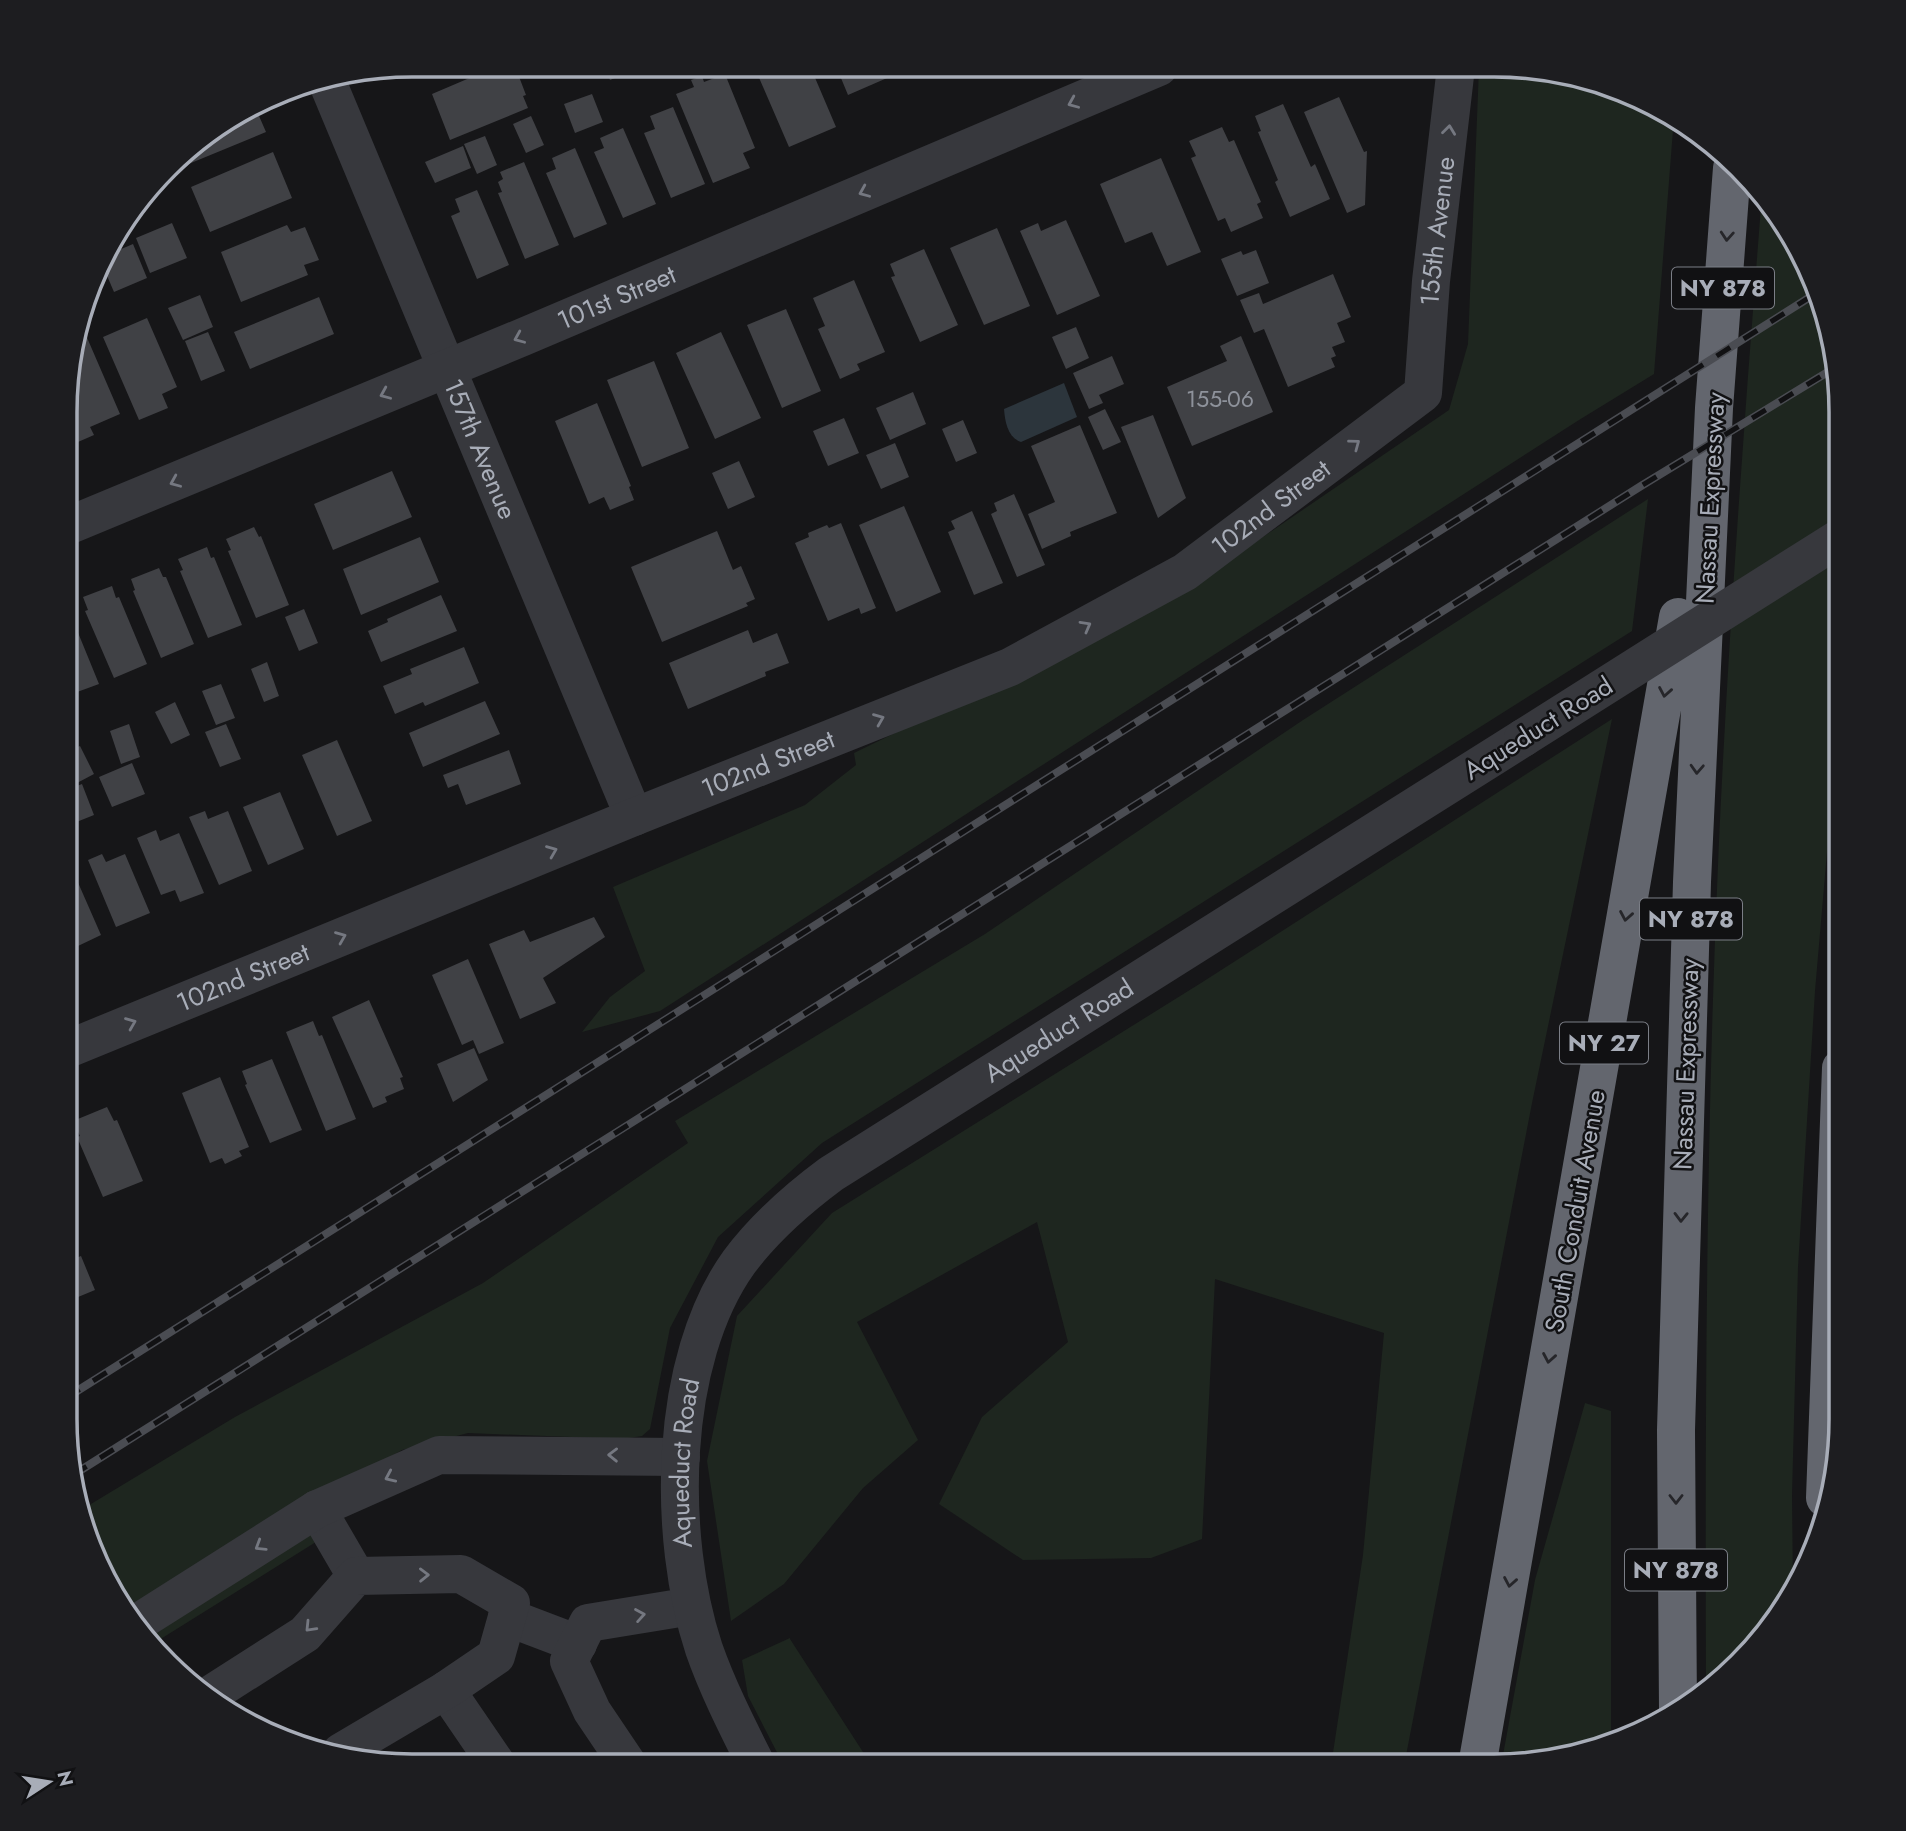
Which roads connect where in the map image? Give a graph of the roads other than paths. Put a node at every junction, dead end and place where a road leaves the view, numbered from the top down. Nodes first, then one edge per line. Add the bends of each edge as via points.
1 (1135, 77) edge
2 (1455, 77) edge
3 (329, 87) edge
4 (1731, 175) edge
5 (448, 368) junction
6 (1423, 393) joint
7 (1714, 408) junction
8 (77, 522) edge
9 (1829, 544) edge
10 (634, 817) junction
11 (77, 1045) edge
12 (1829, 1383) edge
13 (681, 1457) junction
14 (1826, 1458) edge
15 (317, 1510) junction
16 (355, 1576) junction
17 (692, 1606) junction
18 (507, 1617) junction
19 (143, 1619) edge
20 (578, 1644) junction
21 (1493, 1678) junction
22 (446, 1690) junction
23 (216, 1691) edge
24 (1678, 1698) edge
25 (348, 1748) edge
26 (490, 1754) edge
27 (621, 1754) edge
28 (751, 1754) edge
29 (1469, 1754) edge
30 (1479, 1754) edge

1 -> 5 street, 101st Street
6 -> 2 street, 155th Avenue
3 - 5 street, 157th Avenue
4 -> 7 highway, Nassau Expressway / NY 878
5 -> 8 street, 101st Street
5 - 10 street, 157th Avenue
10 -> 6 street, 102nd Street via 1022,661 1185,572
7 -> 21 highway, South Conduit Avenue / NY 27
7 -> 24 highway, Nassau Expressway / NY 878 via 1681,1209 1676,1430
9 - 13 street, Aqueduct Road, bridge via 801,1196 757,1240 723,1290 691,1381
11 -> 10 street, 102nd Street
12 - 14 highway
13 -> 15 street via 439,1455
13 - 17 street, Aqueduct Road via 682,1539
15 - 16 street
15 -> 19 street
16 -> 18 street via 461,1574 511,1604
16 -> 23 street via 305,1633
20 -> 17 street via 588,1623
17 - 28 street, Aqueduct Road via 721,1692
18 - 20 street
18 - 22 street via 496,1656
20 - 27 street via 569,1661 592,1711
21 - 29 highway
21 - 30 highway, South Conduit Avenue / NY 27
22 - 25 street
22 - 26 street

